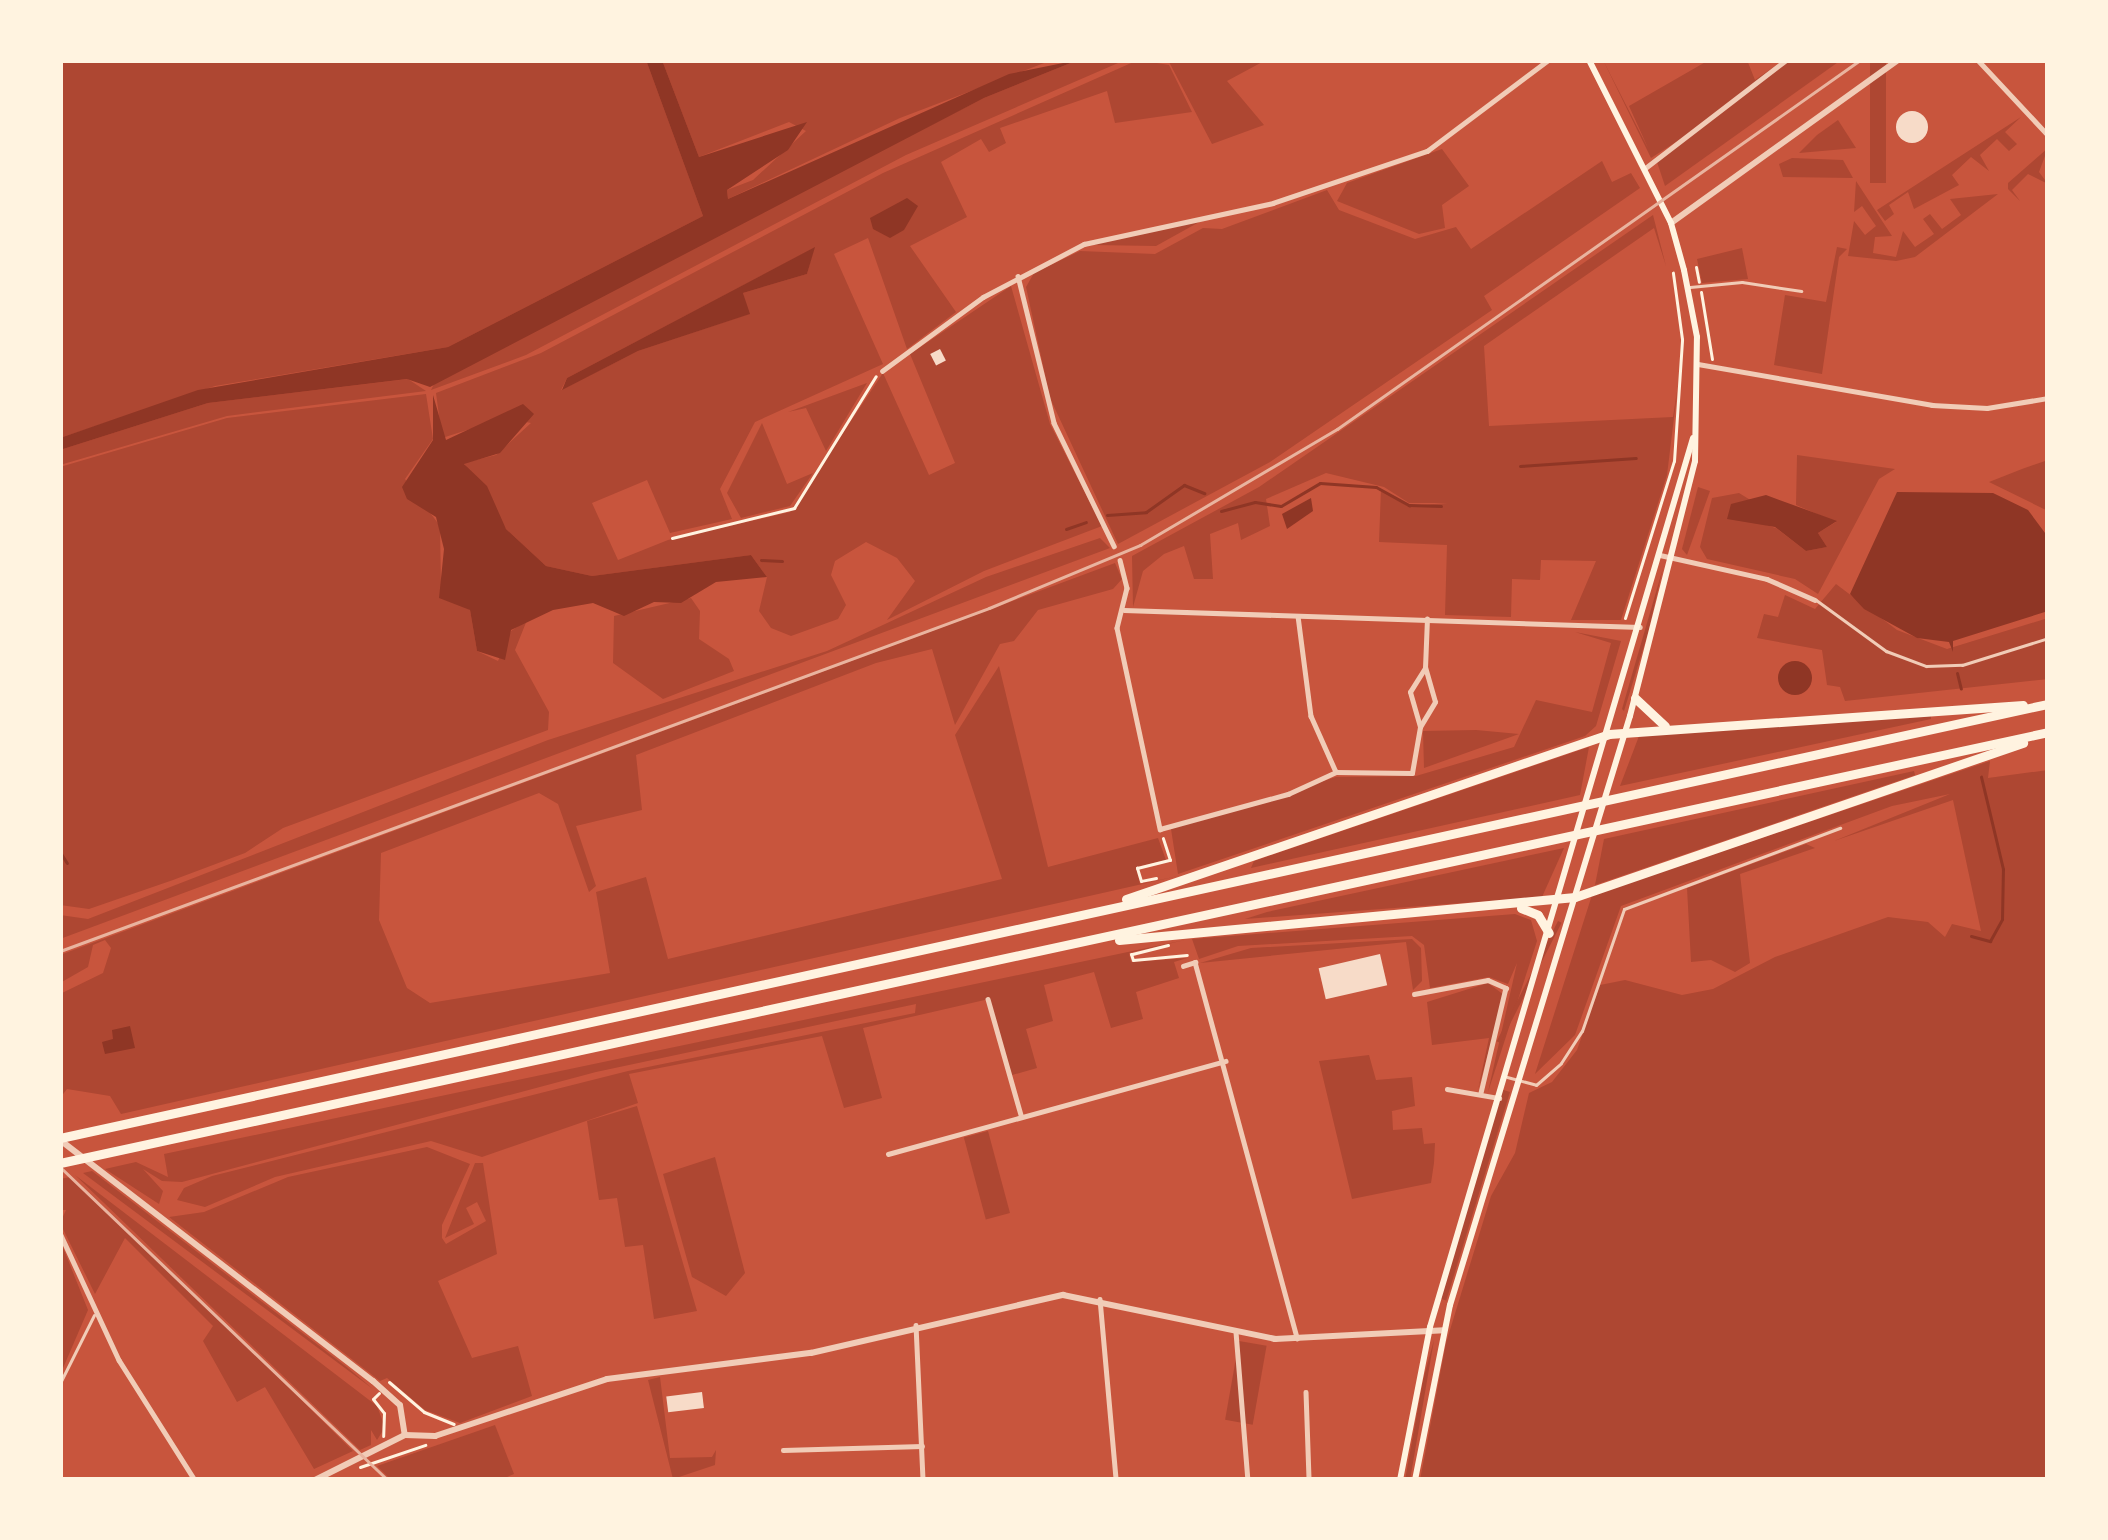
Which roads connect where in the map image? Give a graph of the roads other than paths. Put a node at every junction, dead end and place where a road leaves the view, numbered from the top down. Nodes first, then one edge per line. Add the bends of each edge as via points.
1 (1548, 60) edge
2 (1786, 60) edge
3 (1898, 60) edge
4 (1978, 60) edge
5 (1591, 61) edge
6 (2048, 135) edge
7 (1643, 169) junction
8 (1671, 224) junction
9 (1018, 276) junction
10 (1689, 288) junction
11 (1801, 291) dead end
12 (1698, 364) junction
13 (882, 370) road end
14 (2048, 398) edge
15 (1694, 434) junction
16 (1114, 546) dead end
17 (1660, 555) junction
18 (1673, 556) junction
19 (1120, 560) dead end
20 (1815, 600) joint
21 (1121, 610) junction
22 (1298, 616) junction
23 (1427, 619) junction
24 (1640, 627) junction
25 (2048, 638) edge
26 (1425, 668) junction
27 (1635, 698) junction
28 (2048, 703) edge
29 (1420, 727) junction
30 (1670, 728) junction
31 (1625, 731) junction
32 (2048, 733) edge
33 (1609, 734) junction
34 (1336, 772) junction
35 (1840, 828) dead end
36 (1575, 896) junction
37 (1559, 900) junction
38 (1510, 906) junction
39 (1070, 917) junction
40 (1549, 933) junction
41 (1078, 944) junction
42 (1183, 965) dead end
43 (1414, 994) dead end
44 (988, 999) dead end
45 (1225, 1060) junction
46 (1506, 1076) junction
47 (1519, 1081) junction
48 (1447, 1089) dead end
49 (1481, 1093) junction
50 (1499, 1099) junction
51 (1022, 1118) junction
52 (60, 1139) edge
53 (888, 1154) dead end
54 (60, 1163) edge
55 (60, 1233) edge
56 (1100, 1299) junction
57 (97, 1311) junction
58 (916, 1325) junction
59 (1430, 1327) junction
60 (1444, 1330) junction
61 (1236, 1332) junction
62 (1297, 1338) junction
63 (60, 1382) edge
64 (1306, 1393) dead end
65 (60, 1427) edge
66 (406, 1435) junction
67 (922, 1446) junction
68 (783, 1450) dead end
69 (60, 1468) edge
70 (195, 1480) edge
71 (315, 1480) edge
72 (923, 1480) edge
73 (1116, 1480) edge
74 (1247, 1480) edge
75 (1309, 1480) edge
76 (1400, 1480) edge
77 (1415, 1480) edge

1 - 9 street via 1418,155 1273,203 1108,235
2 - 7 street
3 - 8 street
4 - 6 street
5 - 7 main road
7 - 8 main road
8 - 10 main road
9 - 13 street
9 - 16 street via 1054,423
10 - 11 lane
10 - 12 main road
12 - 14 street via 1932,405 1987,408
12 - 15 main road
15 - 17 main road
15 - 18 main road
17 - 18 street
17 - 24 main road
18 - 20 street
18 - 27 main road
19 - 21 street via 1127,588
20 - 25 lane via 1886,651 1926,666 1962,665
21 - 22 street
21 - 34 street via 1120,648 1160,829 1288,794
22 - 23 street
22 - 34 street via 1311,716
23 - 24 street
23 - 26 street
24 - 33 main road
26 - 29 street via 1435,694
26 - 29 street via 1410,692
27 - 30 highway
27 - 31 main road
28 - 30 highway
28 - 39 highway
29 - 34 street via 1412,773
30 - 31 highway
31 - 33 highway
31 - 36 main road
32 - 36 highway
32 - 41 highway
33 - 37 main road
33 - 39 highway
35 - 47 lane via 1624,909 1574,1045 1543,1083
36 - 37 highway
36 - 47 main road
37 - 38 highway
37 - 40 main road
38 - 40 highway via 1538,916
38 - 41 highway
39 - 52 highway
40 - 46 main road
41 - 54 highway
42 - 45 street via 1195,962
43 - 49 street via 1488,980 1506,988
44 - 51 street
45 - 51 street
45 - 62 street
46 - 47 lane
46 - 50 main road
47 - 60 main road
48 - 49 street
49 - 50 street
50 - 59 main road
51 - 53 street
52 - 66 street via 400,1405
55 - 57 street
56 - 58 street via 1063,1295
56 - 61 street
56 - 73 street
57 - 63 lane
57 - 70 street
58 - 66 street via 812,1353 607,1379 435,1436
58 - 67 street
59 - 60 street
59 - 62 street
59 - 76 main road
60 - 77 main road
61 - 62 street
61 - 74 street
64 - 75 street
65 - 69 lane
66 - 71 street
67 - 68 street
67 - 72 street

